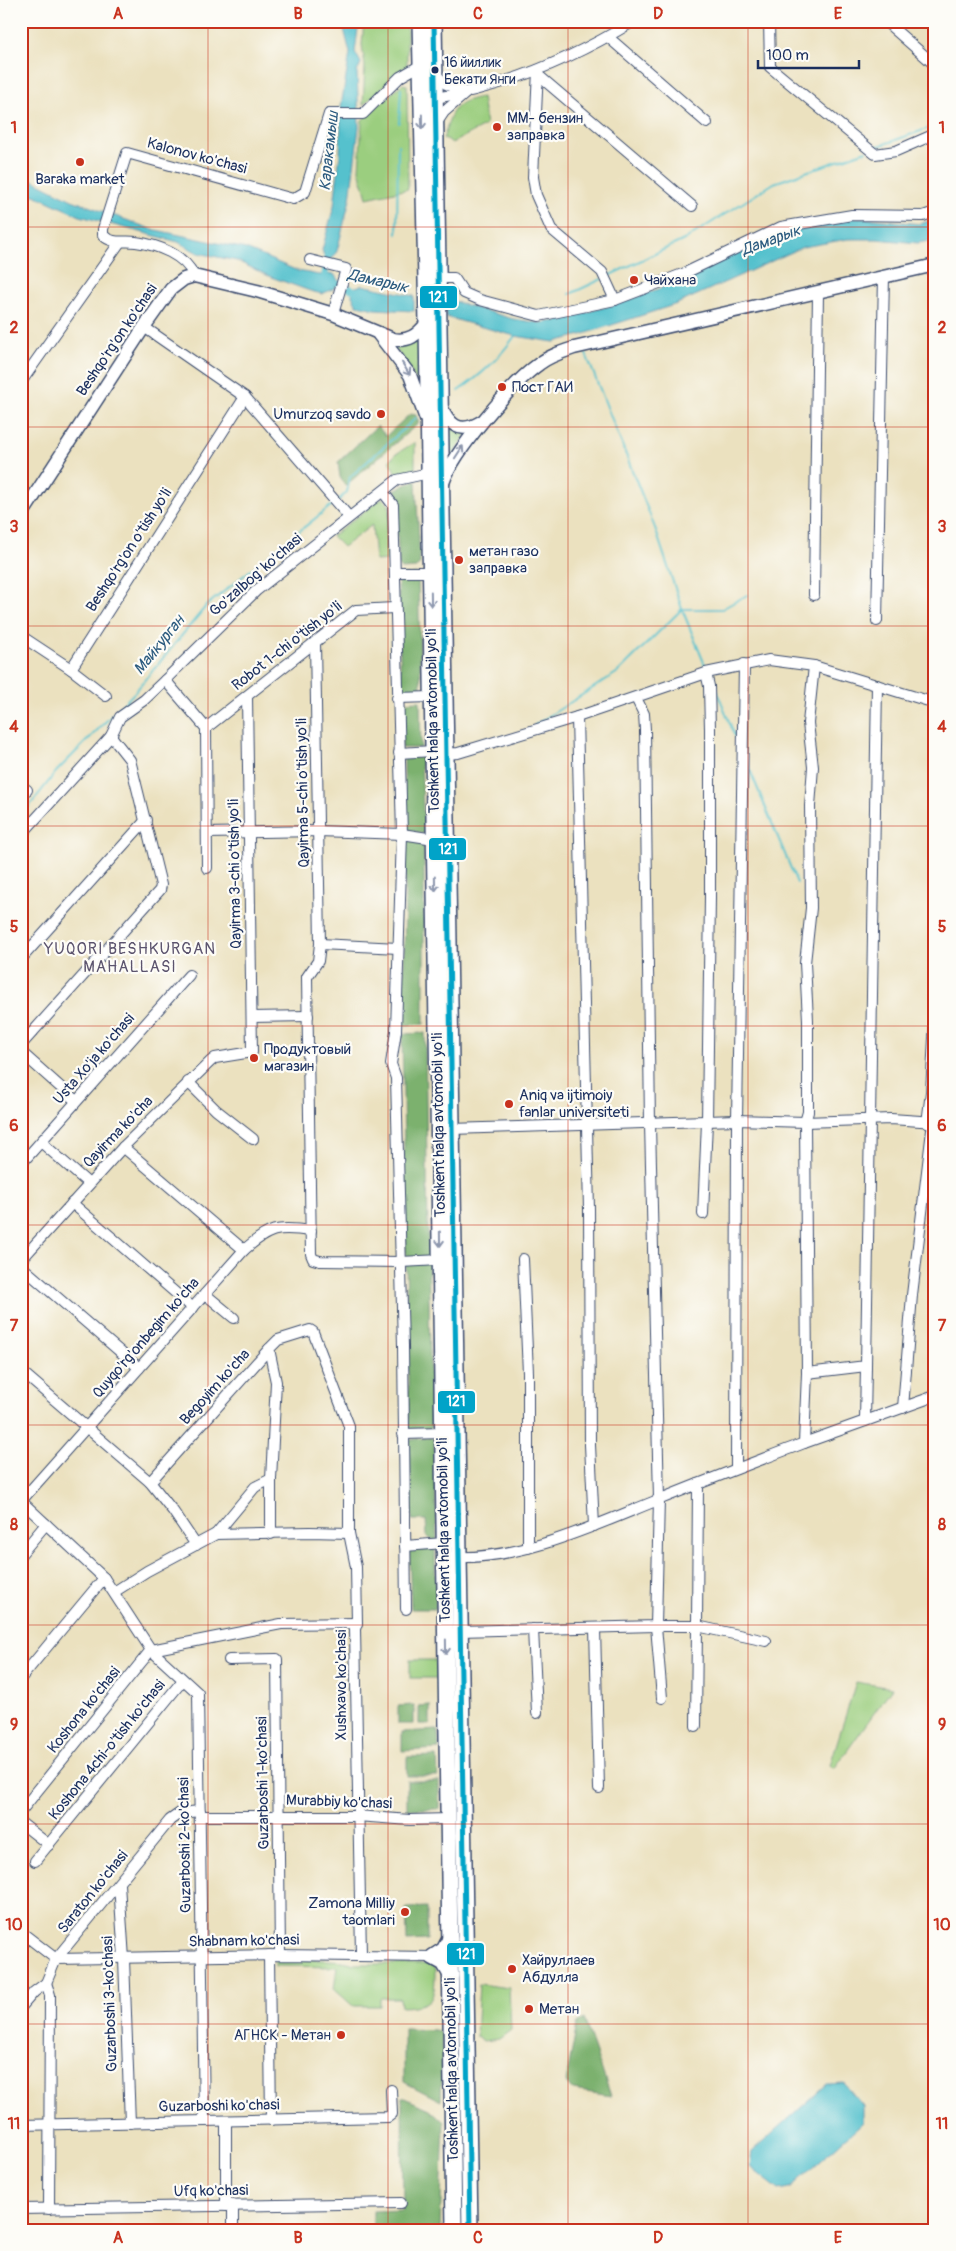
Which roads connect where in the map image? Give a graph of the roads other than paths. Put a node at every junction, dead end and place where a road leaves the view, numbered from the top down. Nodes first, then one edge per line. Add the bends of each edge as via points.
1 (420, 21) edge
2 (434, 21) edge
3 (634, 21) edge
4 (769, 21) edge
5 (885, 21) edge
6 (608, 37) junction
7 (421, 65) junction
8 (935, 65) edge
9 (538, 72) junction
10 (434, 74) junction
11 (467, 93) junction
12 (428, 98) junction
13 (707, 123) dead end
14 (435, 126) junction
15 (935, 134) edge
16 (692, 206) dead end
17 (935, 212) edge
18 (120, 242) junction
19 (310, 260) dead end
20 (935, 265) edge
21 (194, 276) junction
22 (884, 276) junction
23 (434, 284) junction
24 (818, 292) junction
25 (615, 300) junction
26 (333, 314) junction
27 (432, 324) junction
28 (144, 327) junction
29 (376, 331) junction
30 (21, 382) edge
31 (245, 397) junction
32 (439, 403) junction
33 (485, 419) junction
34 (428, 425) junction
35 (429, 473) junction
36 (440, 490) junction
37 (383, 492) junction
38 (21, 516) edge
39 (349, 517) junction
40 (436, 549) junction
41 (395, 572) junction
42 (431, 572) junction
43 (814, 596) dead end
44 (394, 608) junction
45 (877, 621) dead end
46 (21, 636) edge
47 (316, 642) junction
48 (744, 664) junction
49 (814, 666) junction
50 (71, 669) junction
51 (706, 673) junction
52 (166, 680) junction
53 (876, 685) junction
54 (106, 696) dead end
55 (247, 696) junction
56 (432, 697) junction
57 (398, 698) junction
58 (636, 698) junction
59 (935, 703) edge
60 (577, 717) junction
61 (206, 728) junction
62 (112, 736) junction
63 (439, 752) junction
64 (399, 753) junction
65 (146, 820) junction
66 (440, 823) junction
67 (319, 831) junction
68 (207, 833) junction
69 (249, 833) junction
70 (402, 834) junction
71 (21, 835) edge
72 (434, 839) junction
73 (207, 868) dead end
74 (320, 944) junction
75 (398, 948) junction
76 (21, 959) edge
77 (189, 975) dead end
78 (308, 1016) junction
79 (252, 1017) junction
80 (935, 1020) edge
81 (21, 1045) edge
82 (21, 1052) edge
83 (252, 1052) joint
84 (188, 1082) junction
85 (76, 1102) junction
86 (737, 1120) junction
87 (869, 1120) junction
88 (707, 1122) junction
89 (805, 1122) junction
90 (932, 1123) edge
91 (650, 1124) junction
92 (586, 1126) junction
93 (451, 1130) junction
94 (253, 1139) dead end
95 (41, 1142) junction
96 (123, 1147) junction
97 (21, 1164) edge
98 (89, 1184) junction
99 (72, 1203) junction
100 (703, 1214) dead end
101 (311, 1231) junction
102 (244, 1250) junction
103 (523, 1259) dead end
104 (21, 1260) edge
105 (441, 1260) junction
106 (400, 1262) junction
107 (21, 1266) edge
108 (205, 1294) junction
109 (192, 1308) junction
110 (234, 1318) dead end
111 (269, 1349) junction
112 (866, 1366) junction
113 (139, 1368) junction
114 (21, 1371) edge
115 (807, 1373) junction
116 (935, 1396) edge
117 (903, 1408) junction
118 (865, 1421) junction
119 (88, 1428) junction
120 (443, 1433) junction
121 (403, 1434) junction
122 (804, 1443) junction
123 (736, 1469) junction
124 (271, 1479) junction
125 (150, 1482) junction
126 (698, 1484) junction
127 (658, 1499) junction
128 (21, 1501) edge
129 (46, 1524) junction
130 (594, 1526) junction
131 (349, 1533) junction
132 (216, 1534) junction
133 (270, 1534) junction
134 (196, 1546) junction
135 (405, 1546) junction
136 (528, 1548) junction
137 (449, 1552) junction
138 (21, 1554) edge
139 (104, 1578) junction
140 (114, 1592) junction
141 (406, 1609) dead end
142 (357, 1623) junction
143 (656, 1626) junction
144 (697, 1626) junction
145 (595, 1628) junction
146 (533, 1629) junction
147 (460, 1631) junction
148 (766, 1641) dead end
149 (151, 1650) junction
150 (229, 1660) dead end
151 (21, 1678) edge
152 (183, 1680) junction
153 (662, 1698) dead end
154 (537, 1713) dead end
155 (696, 1726) dead end
156 (599, 1788) dead end
157 (21, 1811) edge
158 (453, 1812) junction
159 (200, 1814) junction
160 (278, 1815) junction
161 (357, 1816) junction
162 (21, 1823) edge
163 (49, 1845) junction
164 (35, 1862) dead end
165 (119, 1884) junction
166 (21, 1932) edge
167 (450, 1939) junction
168 (269, 1955) junction
169 (280, 1955) junction
170 (361, 1955) junction
171 (202, 1956) junction
172 (433, 1957) junction
173 (56, 1959) junction
174 (124, 1959) junction
175 (451, 1975) junction
176 (46, 1983) junction
177 (21, 2007) edge
178 (392, 2090) dead end
179 (271, 2120) junction
180 (204, 2121) junction
181 (226, 2121) junction
182 (130, 2123) junction
183 (21, 2125) edge
184 (51, 2125) junction
185 (401, 2203) dead end
186 (230, 2205) junction
187 (21, 2209) edge
188 (49, 2209) junction
189 (233, 2230) edge
190 (454, 2230) edge
191 (470, 2230) edge

1 - 7 highway, Toshkent halqa avtomobil yo'li
2 - 10 highway, Toshkent halqa avtomobil yo'li
3 - 6 street
4 - 15 street via 770,67 875,154 896,151
5 - 8 street
6 - 9 street
6 - 13 street
7 - 12 highway, Toshkent halqa avtomobil yo'li
7 - 18 street, Kalonov ko'chasi via 400,77 363,114 331,114 305,192 293,199 127,153 103,229 108,240
9 - 11 street
9 - 16 street
9 - 25 street via 533,177 536,195 551,229 602,272
10 - 11 street via 446,84
10 - 12 highway, Toshkent halqa avtomobil yo'li
11 - 12 street
11 - 14 street via 446,110
12 - 14 highway, Toshkent halqa avtomobil yo'li
12 -> 23 highway, Toshkent halqa avtomobil yo'li
14 - 23 highway, Toshkent halqa avtomobil yo'li
17 - 25 street via 923,216 852,215 781,227 685,273
18 - 21 street via 147,244 175,255 190,266
18 - 30 street
19 - 26 street via 346,269
20 - 22 main road
21 - 26 main road
21 - 28 main road, Beshqo'rg'on ko'chasi via 174,286
22 - 24 main road
22 - 45 street
23 - 25 street via 454,278 464,293 539,316
23 - 27 highway, Toshkent halqa avtomobil yo'li
24 - 33 main road via 559,353 523,377
24 - 43 street
26 - 29 main road
27 - 29 main road via 414,337 401,340
27 - 32 highway, Toshkent halqa avtomobil yo'li
27 - 34 highway, Toshkent halqa avtomobil yo'li
28 - 31 street
28 - 38 main road, Beshqo'rg'on ko'chasi
29 -> 34 main road via 410,375
31 - 39 street
31 - 50 street, Beshqo'rg'on o'tish yo'li
32 - 33 main road via 448,419 459,428 473,426
32 - 36 highway, Toshkent halqa avtomobil yo'li
36 -> 33 main road via 448,468
34 - 35 highway, Toshkent halqa avtomobil yo'li
35 - 37 street, Go'zalbog' ko'chasi via 397,480
35 - 40 highway, Toshkent halqa avtomobil yo'li
36 - 40 highway, Toshkent halqa avtomobil yo'li
37 - 39 street, Go'zalbog' ko'chasi
37 - 41 street via 393,506
39 - 52 street, Go'zalbog' ko'chasi via 257,590
40 - 42 highway, Toshkent halqa avtomobil yo'li
40 - 63 highway, Toshkent halqa avtomobil yo'li
41 - 42 street
41 - 44 street
42 -> 56 highway, Toshkent halqa avtomobil yo'li
44 - 47 street, Robot 1-chi o'tish yo'li via 356,610
44 - 57 street
46 - 50 street
47 - 55 street, Robot 1-chi o'tish yo'li
47 - 67 street, Qayirma 5-chi o'tish yo'li
48 - 49 street via 769,660
48 - 51 street
48 - 86 street
49 - 53 street
49 - 89 street via 808,723 813,767 811,908 805,963 808,1104
50 - 54 street
51 - 58 street
51 - 88 street via 710,728
52 - 61 street
52 - 62 street, Go'zalbog' ko'chasi via 120,717
53 - 59 street
53 - 87 street
55 - 61 street, Robot 1-chi o'tish yo'li
55 - 69 street, Qayirma 3-chi o'tish yo'li
56 - 57 street
56 - 63 highway, Toshkent halqa avtomobil yo'li
57 - 64 street
58 - 60 street
58 - 91 street via 644,714 645,730
60 - 63 street via 458,753
60 - 92 street
61 - 68 street
62 - 65 street via 130,760
62 - 71 street, Go'zalbog' ko'chasi
63 - 64 street
63 - 66 highway, Toshkent halqa avtomobil yo'li
64 - 70 street
65 - 76 street
65 - 81 street via 160,890
66 - 72 highway, Toshkent halqa avtomobil yo'li
66 - 93 highway, Toshkent halqa avtomobil yo'li
67 - 69 street
67 - 70 street
67 - 74 street, Qayirma 5-chi o'tish yo'li
68 - 69 street
68 - 73 street
69 - 79 street, Qayirma 3-chi o'tish yo'li
70 - 72 street
70 - 75 street
72 -> 105 highway, Toshkent halqa avtomobil yo'li
74 - 75 street
74 - 78 street, Qayirma 5-chi o'tish yo'li via 320,957 307,978
75 - 106 street via 396,1031 391,1064 396,1078
77 - 85 street, Usta Xo'ja ko'chasi
78 - 79 street
78 - 101 street, Qayirma 5-chi o'tish yo'li
79 - 83 street, Qayirma 3-chi o'tish yo'li
80 - 90 street
82 - 85 street
83 - 84 street, Qayirma ko'cha via 215,1058
84 - 94 street via 216,1110
84 - 96 street, Qayirma ko'cha
85 - 95 street, Usta Xo'ja ko'chasi
86 - 88 street
86 - 89 street
86 - 123 street
87 - 89 street
87 - 90 street
87 - 112 street
88 - 91 street
88 - 100 street
89 - 115 street
90 - 117 street
91 - 92 street
91 - 127 street
92 - 93 street
92 - 130 street
93 - 137 highway, Toshkent halqa avtomobil yo'li
95 - 97 street, Usta Xo'ja ko'chasi
95 - 98 street
96 - 98 street, Qayirma ko'cha
96 - 102 street
98 - 99 street, Qayirma ko'cha
99 - 104 street, Qayirma ko'cha
99 - 109 street
101 - 102 street, Quyqo'rg'onbegim ko'cha via 288,1227 273,1229
101 - 106 street, Qayirma 5-chi o'tish yo'li via 311,1254 320,1262
102 - 108 street, Quyqo'rg'onbegim ko'cha
103 - 136 street via 528,1373
105 - 106 street
105 - 120 highway, Toshkent halqa avtomobil yo'li
106 - 121 street
107 - 113 street
108 - 109 street, Quyqo'rg'onbegim ko'cha
108 - 110 street
109 - 113 street, Quyqo'rg'onbegim ko'cha
111 - 124 street via 276,1382
111 - 125 street, Begoyim ko'cha
111 - 131 street, Begoyim ko'cha via 278,1340 310,1330 313,1332 349,1426
112 - 115 street
112 - 118 street
113 - 119 street, Quyqo'rg'onbegim ko'cha
114 - 119 street
115 - 122 street
116 - 117 street
117 - 118 street
118 - 122 street
119 - 125 street
119 - 128 street, Quyqo'rg'onbegim ko'cha
120 - 121 street
120 - 137 highway, Toshkent halqa avtomobil yo'li
121 - 135 street
122 - 123 street
123 - 126 street
124 - 132 street via 255,1487
124 - 133 street
125 - 134 street
126 - 127 street
126 - 144 street
127 - 130 street
127 - 143 street
128 - 129 street, Guzarboshi 2-ko'chasi
129 - 138 street
129 - 139 street, Guzarboshi 2-ko'chasi
130 - 136 street
131 - 133 street
131 - 142 street via 356,1567
132 - 133 street
132 - 134 street
134 - 140 street
135 - 137 street
135 - 141 street
136 - 137 street
137 - 147 highway, Toshkent halqa avtomobil yo'li
137 -> 158 highway, Toshkent halqa avtomobil yo'li
139 - 140 street, Guzarboshi 2-ko'chasi
139 - 151 street
140 - 149 street, Guzarboshi 2-ko'chasi
142 - 149 street, Xushxavo ko'chasi via 281,1624
142 - 161 street, Xushxavo ko'chasi
143 - 144 street
143 - 145 street
143 - 153 street
144 - 148 street
144 - 155 street
145 - 146 street
145 - 156 street
146 - 147 street
146 - 154 street
147 - 158 highway, Toshkent halqa avtomobil yo'li
149 - 152 street, Guzarboshi 2-ko'chasi
149 - 157 street, Koshona ko'chasi
150 - 160 street, Guzarboshi 1-ko'chasi via 277,1659
152 - 159 street, Guzarboshi 2-ko'chasi via 198,1693 200,1700
152 - 163 street, Koshona 4chi-o'tish ko'chasi
158 - 161 street, Murabbiy ko'chasi via 410,1820
158 - 167 highway, Toshkent halqa avtomobil yo'li
158 - 191 highway, Toshkent halqa avtomobil yo'li
159 - 160 street, Murabbiy ko'chasi
159 - 165 street, Saraton ko'chasi via 176,1814
159 - 171 street, Guzarboshi 2-ko'chasi
160 - 161 street, Murabbiy ko'chasi
160 - 169 street, Guzarboshi 1-ko'chasi
161 - 170 street, Xushxavo ko'chasi
162 - 163 street
163 - 164 street, Koshona 4chi-o'tish ko'chasi
165 - 173 street, Saraton ko'chasi
165 - 174 street, Guzarboshi 3-ko'chasi
166 - 173 street
167 - 172 highway via 444,1950
167 - 175 highway, Toshkent halqa avtomobil yo'li
168 - 169 street, Shabnam ko'chasi
168 - 171 street, Shabnam ko'chasi
168 - 179 street
169 - 170 street, Shabnam ko'chasi
170 - 172 street, Shabnam ko'chasi
171 - 174 street, Shabnam ko'chasi
171 - 180 street, Guzarboshi 2-ko'chasi
172 - 175 highway via 444,1963
173 - 174 street, Shabnam ko'chasi
173 - 176 street, Saraton ko'chasi
174 - 182 street, Guzarboshi 3-ko'chasi
175 - 190 highway, Toshkent halqa avtomobil yo'li
176 - 177 street, Saraton ko'chasi
176 - 184 street via 50,1995
178 - 179 street, Guzarboshi ko'chasi via 392,2114 388,2117
179 - 181 street, Guzarboshi ko'chasi
180 - 181 street, Guzarboshi ko'chasi
180 - 182 street, Guzarboshi ko'chasi
181 - 186 street
182 - 184 street, Guzarboshi ko'chasi
183 - 184 street, Guzarboshi ko'chasi
184 - 188 street
185 - 186 street, Ufq ko'chasi
186 - 188 street, Ufq ko'chasi
186 - 189 street
187 - 188 street, Ufq ko'chasi

